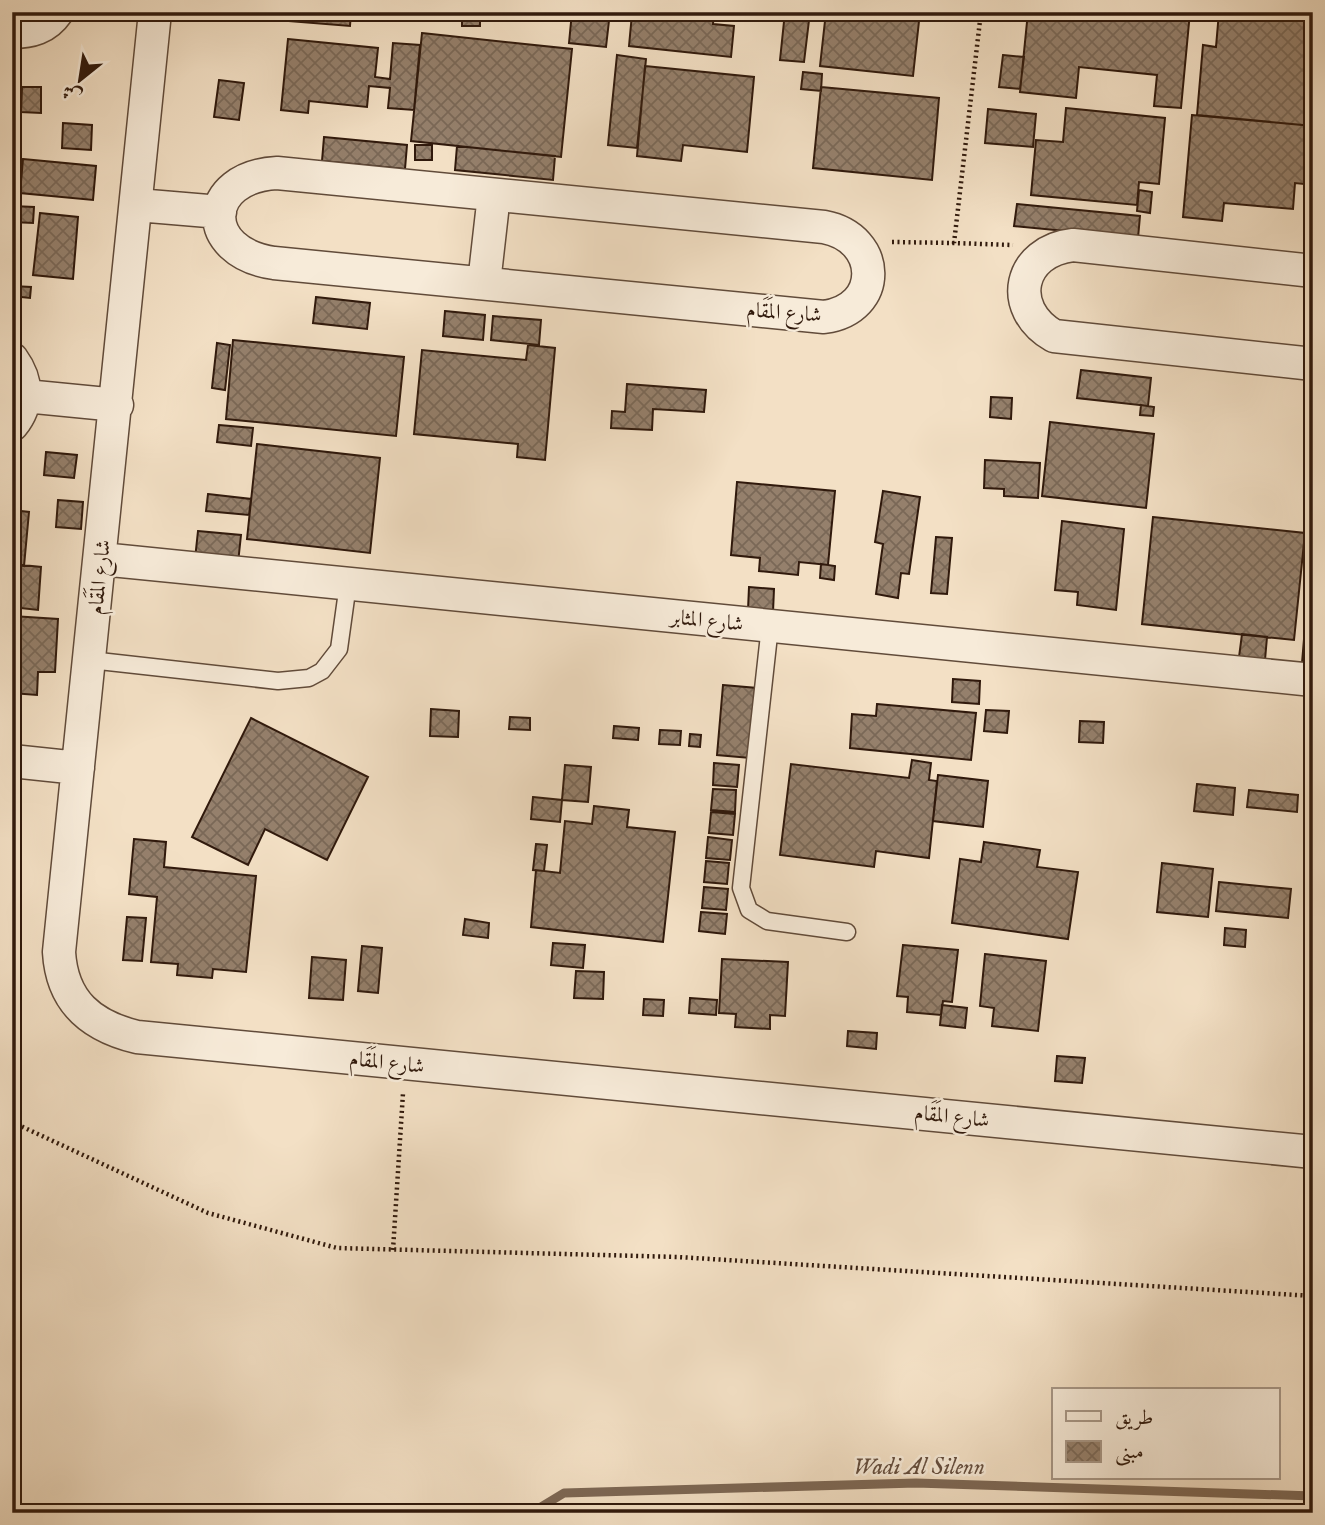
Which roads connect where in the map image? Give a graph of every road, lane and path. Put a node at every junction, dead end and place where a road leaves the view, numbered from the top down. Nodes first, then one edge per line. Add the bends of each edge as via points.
1 (57, 12) edge
2 (155, 12) edge
3 (981, 12) edge
4 (12, 32) edge
5 (494, 195) junction
6 (137, 205) junction
7 (220, 212) junction
8 (857, 242) junction
9 (954, 243) junction
10 (1060, 247) junction
11 (1313, 271) edge
12 (484, 283) junction
13 (12, 359) edge
14 (1313, 364) edge
15 (25, 396) junction
16 (117, 405) junction
17 (12, 425) edge
18 (101, 559) junction
19 (348, 584) junction
20 (770, 626) junction
21 (90, 660) junction
22 (1313, 680) edge
23 (12, 761) edge
24 (78, 768) junction
25 (847, 932) dead end
26 (405, 1063) junction
27 (12, 1122) edge
28 (1313, 1152) edge
29 (393, 1250) junction
30 (1313, 1296) edge

1 - 4 street via 41,27
2 - 6 street, شارع المَقَام
3 - 9 path
5 - 7 street via 260,174 233,186
5 - 8 street via 824,227
5 - 12 street
6 - 7 street
6 - 16 street, شارع المَقَام
7 - 12 street, شارع المَقَام via 220,225 233,249 258,260
8 - 9 path
8 - 12 street, شارع المَقَام via 868,265 865,290 848,309 824,317
9 - 10 path
10 - 11 street
10 - 14 street via 1037,259 1024,295 1033,320 1054,336
13 - 15 street via 20,370
15 - 16 street
15 - 17 street
16 - 18 street, شارع المَقَام
18 - 19 street, شارع المثابر
18 - 21 street, شارع المَقَام
19 - 20 street, شارع المثابر
19 - 21 lane via 339,649 322,671 309,678 278,681
20 - 22 street, شارع المثابر
20 - 25 lane via 741,888 749,910 767,921
21 - 24 street, شارع المَقَام
23 - 24 street
24 - 26 street, شارع المَقَام via 59,960 71,998 90,1019 137,1037
26 - 28 street, شارع المَقَام
26 - 29 path
27 - 29 path via 208,1213 337,1248
29 - 30 path via 678,1257

